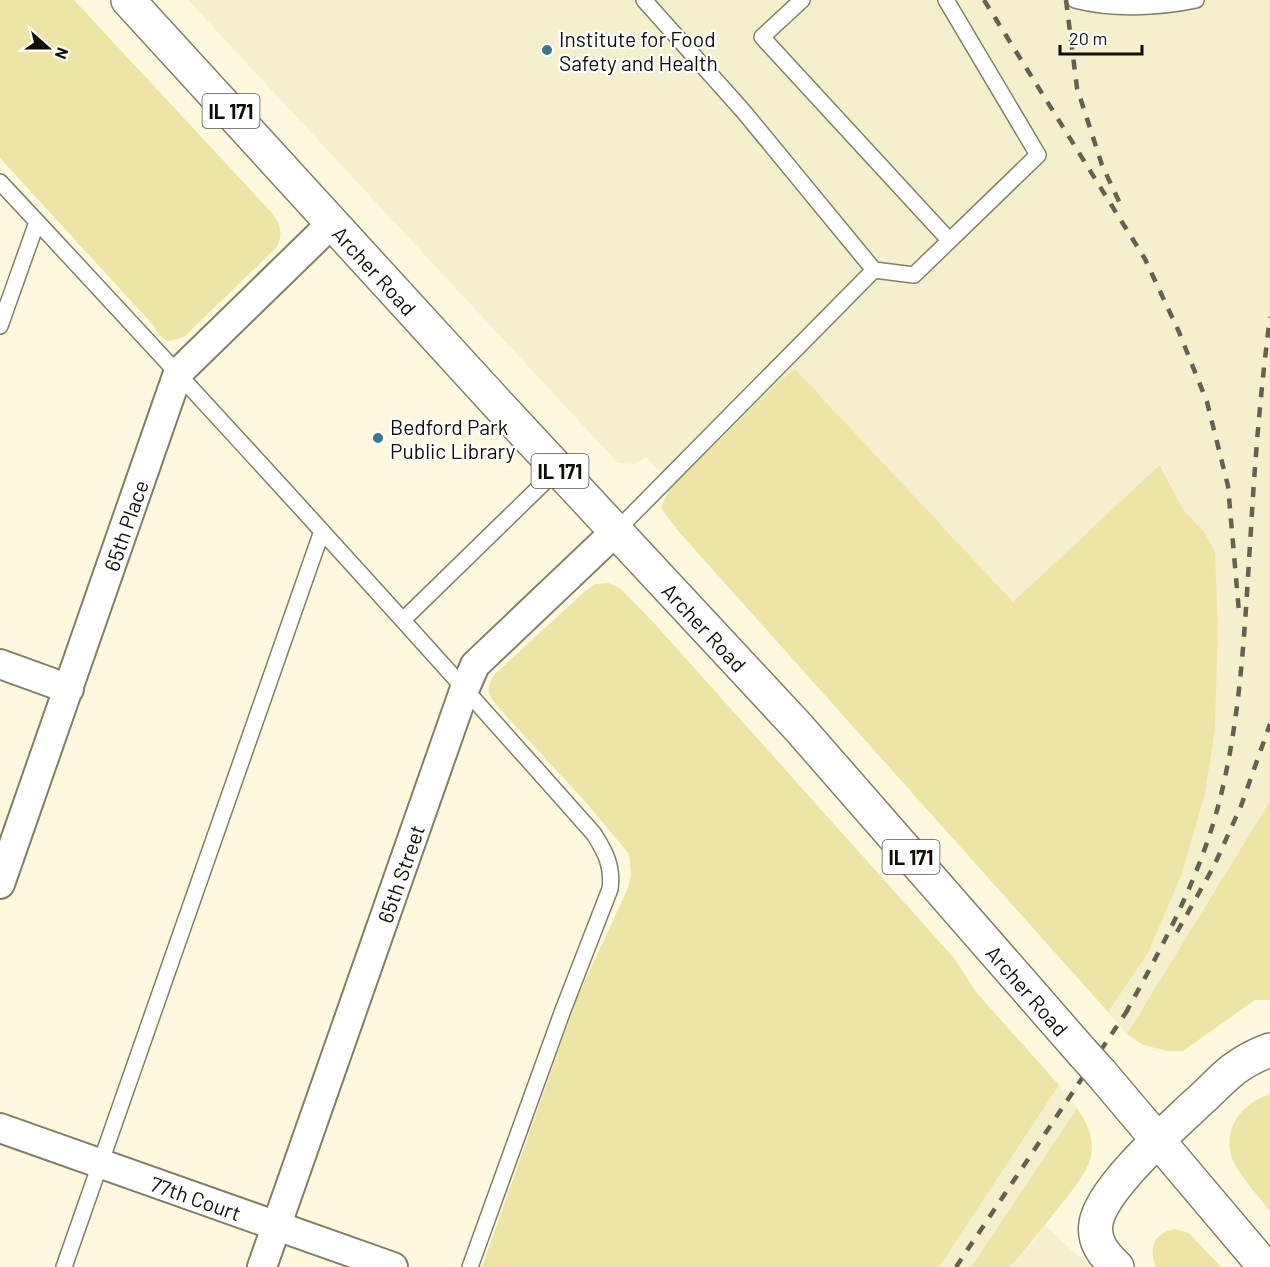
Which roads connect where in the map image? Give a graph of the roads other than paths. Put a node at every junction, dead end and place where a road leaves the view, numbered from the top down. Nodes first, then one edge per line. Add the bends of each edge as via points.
1 (128, 0) edge
2 (644, 0) edge
3 (802, 0) edge
4 (946, 0) edge
5 (1075, 0) edge
6 (1196, 0) edge
7 (0, 182) edge
8 (37, 222) junction
9 (333, 222) junction
10 (950, 240) junction
11 (874, 270) junction
12 (0, 326) edge
13 (178, 373) junction
14 (558, 469) junction
15 (322, 531) junction
16 (616, 531) junction
17 (403, 620) junction
18 (0, 664) edge
19 (465, 688) junction
20 (69, 689) junction
21 (0, 884) edge
22 (1270, 1050) edge
23 (0, 1128) edge
24 (1158, 1141) junction
25 (100, 1163) junction
26 (276, 1226) junction
27 (64, 1267) edge
28 (262, 1267) edge
29 (393, 1267) edge
30 (470, 1267) edge
31 (1117, 1267) edge
32 (1265, 1267) edge

1 - 9 main road, Archer Road / IL 171
2 - 11 lane via 744,112
3 - 10 lane via 762,37
4 - 10 lane via 1038,155
5 - 6 lane via 1097,6 1172,5
7 - 8 lane
8 - 12 lane
8 - 13 lane
9 - 13 street, 65th Place
9 - 14 main road, Archer Road / IL 171
10 - 11 lane via 914,275
11 - 16 lane
13 - 15 lane
13 - 20 street, 65th Place
14 - 16 main road, Archer Road / IL 171
14 - 17 lane
15 - 17 lane
15 - 25 lane
16 - 19 street, 65th Street via 475,665
16 - 24 main road, Archer Road / IL 171 via 799,728
17 - 19 lane
18 - 20 street
19 - 26 street, 65th Street
19 - 30 lane via 594,834 612,875
20 - 21 street, 65th Place
22 - 24 main road via 1233,1070
23 - 25 street, 77th Court
24 - 31 main road via 1119,1182 1096,1223 1097,1242
24 - 32 main road, Archer Road / IL 171
25 - 26 street, 77th Court
25 - 27 lane
26 - 28 street, 65th Street
26 - 29 street, 77th Court

